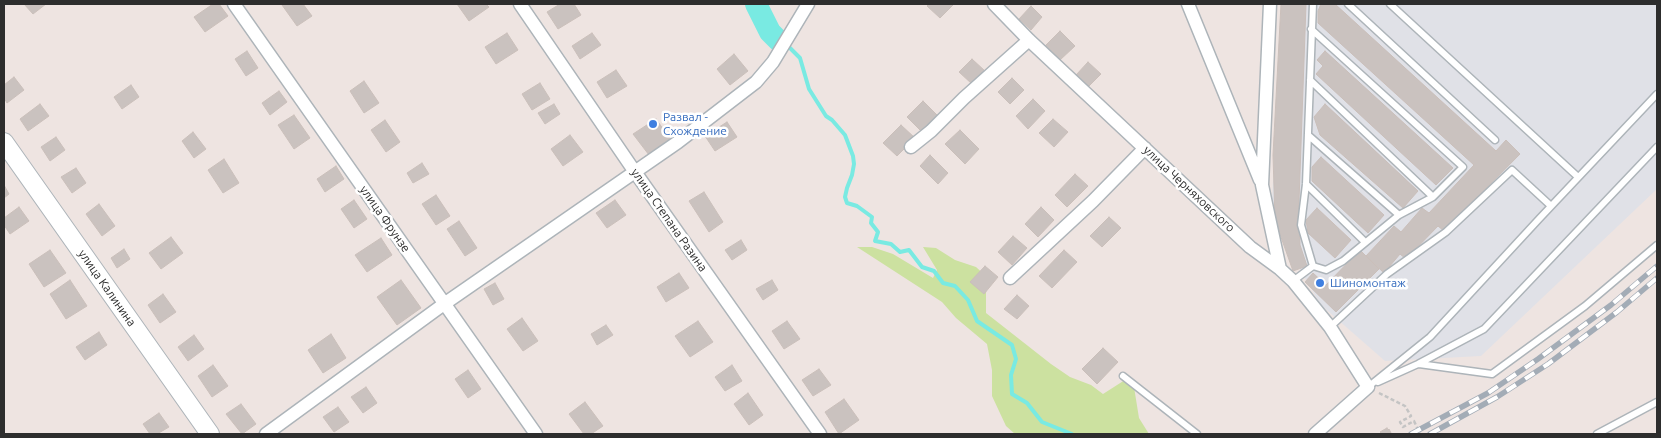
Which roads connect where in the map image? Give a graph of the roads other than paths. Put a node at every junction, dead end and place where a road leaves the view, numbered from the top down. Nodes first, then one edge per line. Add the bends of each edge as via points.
1 (234, 4) edge
2 (520, 4) edge
3 (808, 4) edge
4 (994, 4) edge
5 (1188, 4) edge
6 (1270, 4) edge
7 (1313, 4) edge
8 (1348, 4) edge
9 (1390, 4) edge
10 (1311, 29) junction
11 (1029, 40) junction
12 (1310, 80) junction
13 (1657, 94) edge
14 (1308, 136) junction
15 (1495, 140) dead end
16 (4, 142) edge
17 (1657, 147) edge
18 (911, 148) dead end
19 (1145, 148) junction
20 (634, 172) junction
21 (1578, 177) junction
22 (1306, 184) junction
23 (1262, 185) junction
24 (1433, 197) junction
25 (1551, 206) junction
26 (1399, 216) junction
27 (1365, 242) junction
28 (1657, 245) edge
29 (1313, 266) junction
30 (1280, 269) junction
31 (1010, 278) dead end
32 (1293, 280) junction
33 (444, 304) junction
34 (1330, 327) junction
35 (1418, 364) junction
36 (1123, 376) dead end
37 (1368, 387) junction
38 (1657, 402) edge
39 (210, 434) edge
40 (266, 434) edge
41 (536, 434) edge
42 (820, 434) edge
43 (1198, 434) edge
44 (1315, 434) edge
45 (1597, 434) edge

1 - 33 street, улица Фрунзе
2 - 20 street, улица Степана Разина
3 - 20 street via 756,82
4 - 11 street, улица Черняховского
5 - 23 street
6 - 23 street
7 - 10 lane
8 - 15 lane
9 - 21 lane
10 - 12 lane
10 - 24 lane via 1463,167
11 - 18 street
11 - 19 street, улица Черняховского
12 - 14 lane
12 - 24 lane
13 - 21 lane
14 - 22 lane
14 - 26 lane
16 - 39 street, улица Калинина
17 - 35 lane via 1484,329
19 - 30 street, улица Черняховского via 1250,247
19 - 31 street
20 - 33 street
20 - 42 street, улица Степана Разина
21 - 25 lane
22 - 27 lane
22 - 29 lane via 1301,225
23 - 30 street
24 - 26 lane
25 - 34 lane via 1512,170 1446,232 1387,274
25 - 37 lane via 1430,337
26 - 27 lane
27 - 29 lane via 1343,261 1326,270
28 - 35 lane via 1585,306 1492,374
29 - 32 lane
30 - 32 street, улица Черняховского
32 - 34 street, улица Черняховского
33 - 40 street
33 - 41 street, улица Фрунзе
34 - 37 street, улица Черняховского
35 - 37 lane
36 - 43 lane
37 - 44 street
38 - 45 lane

